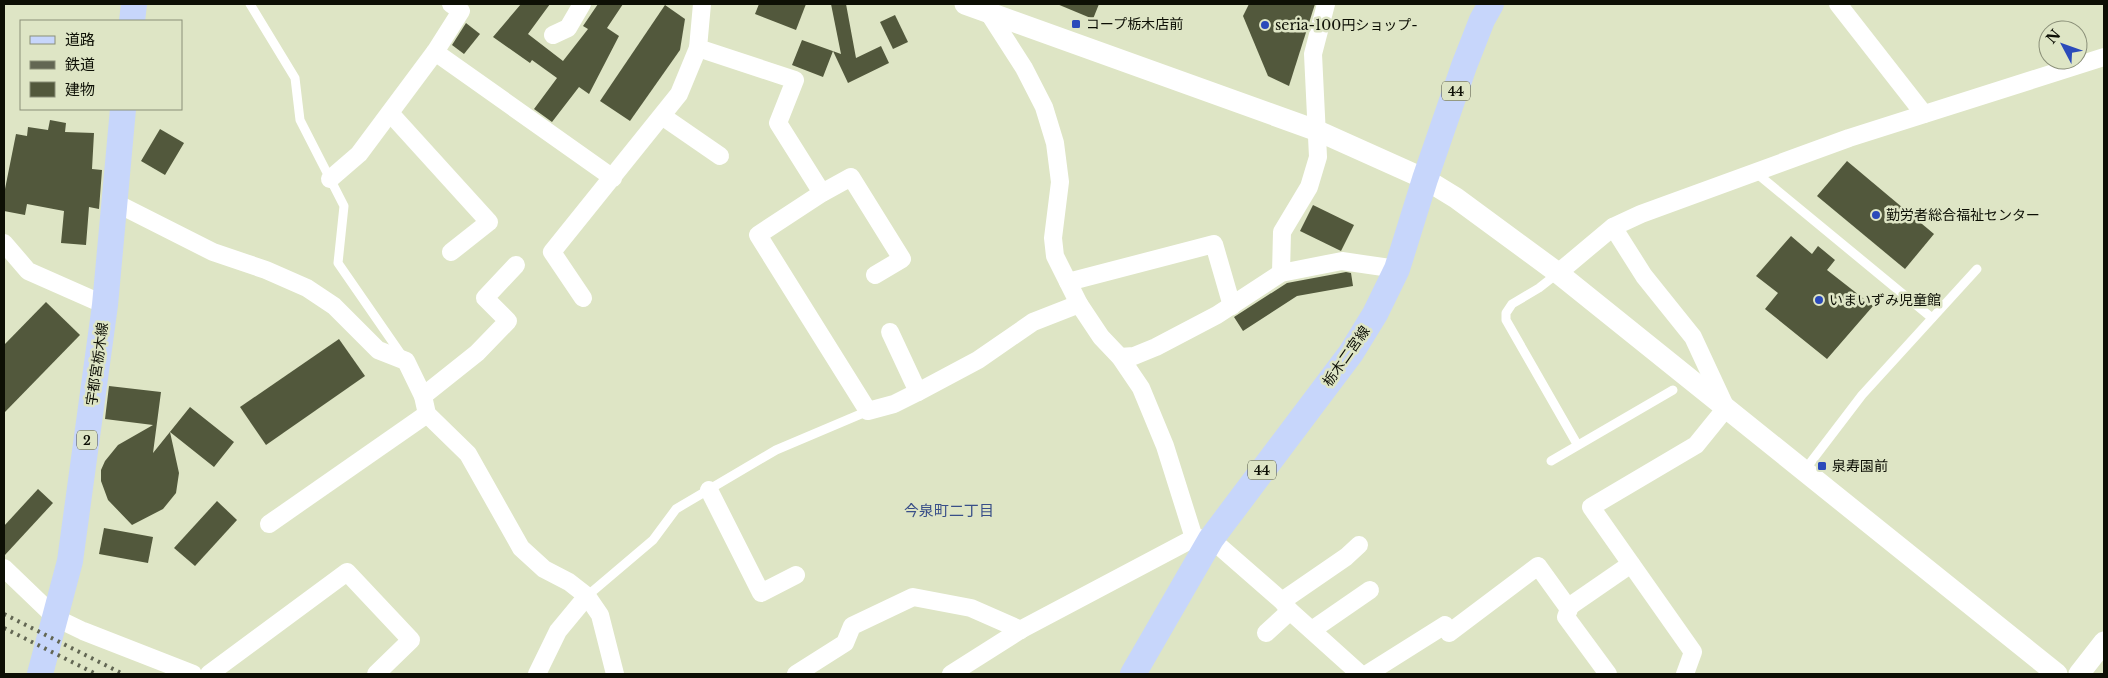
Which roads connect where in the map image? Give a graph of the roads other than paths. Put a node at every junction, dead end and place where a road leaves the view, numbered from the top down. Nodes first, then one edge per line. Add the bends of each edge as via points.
1 (134, 4) edge
2 (250, 4) edge
3 (451, 4) edge
4 (582, 4) edge
5 (702, 4) edge
6 (1326, 4) edge
7 (1492, 4) edge
8 (1838, 4) edge
9 (978, 7) edge
10 (132, 20) edge
11 (553, 35) dead end
12 (698, 48) junction
13 (435, 52) junction
14 (2104, 57) edge
15 (123, 110) edge
16 (390, 113) junction
17 (1924, 114) junction
18 (662, 116) junction
19 (1318, 131) junction
20 (720, 156) dead end
21 (1755, 172) junction
22 (613, 178) junction
23 (330, 179) junction
24 (1425, 180) junction
25 (822, 193) junction
26 (114, 202) junction
27 (1613, 227) junction
28 (4, 243) edge
29 (451, 252) dead end
30 (516, 265) dead end
31 (1397, 269) junction
32 (1977, 269) dead end
33 (1558, 272) junction
34 (1281, 273) junction
35 (874, 275) dead end
36 (1068, 282) junction
37 (582, 298) dead end
38 (1079, 304) junction
39 (105, 305) junction
40 (1232, 306) junction
41 (1932, 318) junction
42 (890, 332) dead end
43 (1120, 357) junction
44 (406, 361) junction
45 (1673, 390) dead end
46 (918, 392) junction
47 (423, 396) junction
48 (1726, 408) junction
49 (868, 411) junction
50 (427, 414) junction
51 (1577, 444) junction
52 (1551, 461) dead end
53 (1804, 471) junction
54 (709, 490) junction
55 (269, 524) dead end
56 (1203, 539) junction
57 (1359, 545) dead end
58 (1632, 564) junction
59 (4, 568) edge
60 (796, 575) dead end
61 (1370, 590) dead end
62 (587, 596) junction
63 (1286, 606) junction
64 (1569, 609) junction
65 (56, 618) junction
66 (1021, 630) junction
67 (1312, 630) junction
68 (1266, 633) dead end
69 (2104, 642) edge
70 (40, 674) edge
71 (193, 674) edge
72 (209, 674) edge
73 (376, 674) edge
74 (536, 674) edge
75 (615, 674) edge
76 (796, 674) edge
77 (951, 674) edge
78 (1133, 674) edge
79 (1360, 674) edge
80 (1367, 674) edge
81 (1608, 674) edge
82 (1685, 674) edge
83 (2057, 674) edge
84 (2079, 674) edge

1 - 10 main road
2 - 23 lane via 294,78 300,120
3 - 13 street via 462,11
4 - 11 street via 568,28
5 - 12 street
6 - 19 street via 1313,54
7 - 24 main road, 栃木二宮線 / 44 via 1464,66
8 - 17 street
9 - 19 street
9 - 36 street via 1024,68 1040,99 1055,143 1060,182 1053,238 1055,256
12 - 18 street via 679,94
12 - 25 street via 795,80 778,123
13 - 16 street
13 - 22 street
14 - 17 street
15 - 26 main road, 宇都宮栃木線 / 2
16 - 23 street via 359,154
16 - 29 street via 489,222
17 - 21 street
18 - 20 street
18 - 22 street
19 - 24 street
19 - 34 street via 1314,176 1282,232
21 - 27 street
21 - 41 lane
22 - 37 street via 552,252
23 - 44 lane via 344,206 338,263
24 - 31 main road, 栃木二宮線 / 44
24 - 33 street via 1484,217
25 - 35 street via 851,177 902,258
25 - 49 street via 758,235
26 - 39 main road, 宇都宮栃木線 / 2
26 - 44 street via 213,252 307,288 334,306 378,350
27 - 33 street
27 - 48 street via 1644,276 1693,337
28 - 39 street via 28,271
30 - 47 street via 485,298 508,321 477,353
31 - 34 street via 1342,261
31 - 56 main road, 栃木二宮線 / 44 via 1351,353
32 - 41 lane
33 - 48 street
33 - 51 lane via 1512,304 1506,320
34 - 40 street
36 - 38 street
36 - 40 street via 1214,244
38 - 43 street via 1101,337
38 - 46 street via 1033,322 978,360
39 - 65 main road, 宇都宮栃木線 / 2 via 70,561
40 - 43 street via 1156,347 1134,356
41 - 53 lane via 1862,395
42 - 46 street
43 - 56 street via 1141,388
44 - 47 street
45 - 51 lane
46 - 49 street via 894,404
47 - 50 street
48 - 53 street
48 - 58 street via 1696,445 1591,507
49 - 54 lane via 776,450
50 - 55 street
50 - 62 street via 468,454 521,548 544,569
51 - 52 lane
53 - 83 street
54 - 60 street via 761,592
54 - 62 lane via 676,509 653,540
56 - 63 street
56 - 66 street
56 - 78 main road, 栃木二宮線 / 44
57 - 63 street
58 - 64 street
58 - 82 street via 1693,652
59 - 65 street
61 - 67 street
62 - 74 street via 558,631
62 - 75 street via 600,615
63 - 67 street
63 - 68 street
64 - 80 street via 1538,566 1449,633 1446,625
64 - 81 street via 1566,617
65 - 70 main road, 宇都宮栃木線 / 2
65 - 71 street
66 - 76 street via 971,608 913,597 852,626 845,643
66 - 77 street
67 - 79 street
69 - 84 street
72 - 73 street via 347,572 411,640

